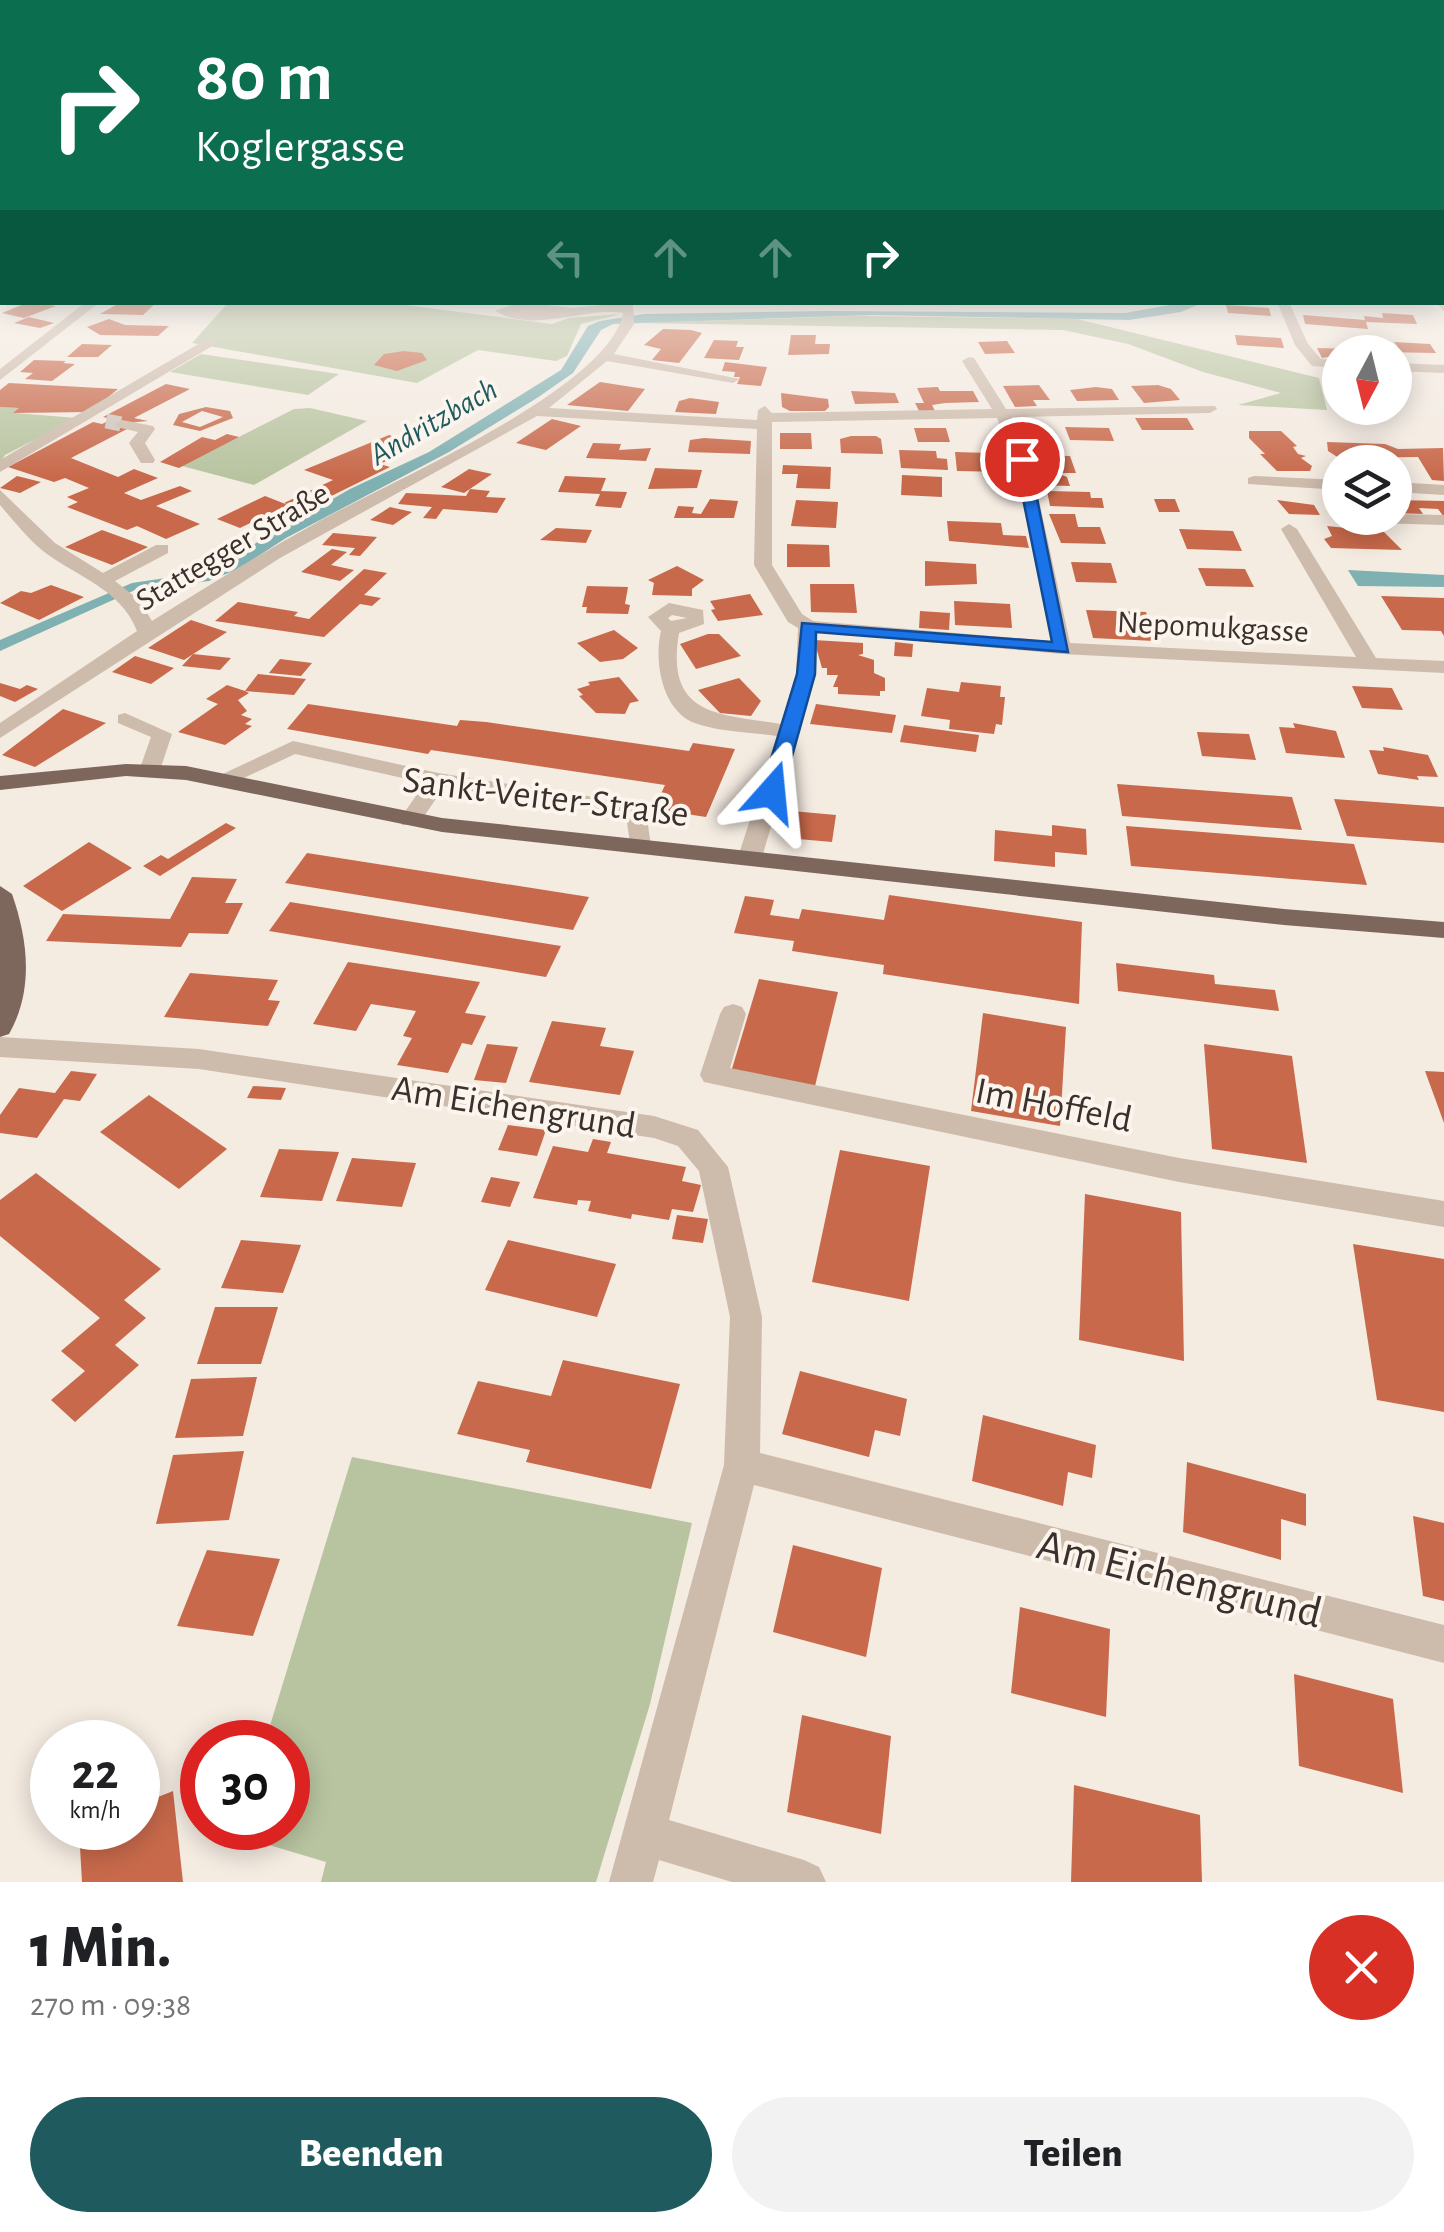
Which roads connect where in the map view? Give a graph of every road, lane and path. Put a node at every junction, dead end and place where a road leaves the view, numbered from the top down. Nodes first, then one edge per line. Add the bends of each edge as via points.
1 (90, 305) edge
2 (1285, 305) edge
3 (572, 312) dead end
4 (629, 312) edge
5 (212, 342) dead end
6 (700, 352) dead end
7 (603, 356) junction
8 (969, 361) dead end
9 (1322, 363) edge
10 (683, 367) junction
11 (1412, 368) edge
12 (1444, 369) edge
13 (0, 376) edge
14 (733, 378) dead end
15 (1210, 409) dead end
16 (532, 410) junction
17 (1001, 414) junction
18 (89, 418) junction
19 (765, 418) junction
20 (147, 460) dead end
21 (0, 468) edge
22 (1254, 481) dead end
23 (1322, 484) edge
24 (1412, 488) edge
25 (1444, 490) edge
26 (2, 499) edge
27 (1412, 519) edge
28 (1444, 520) edge
29 (1289, 529) dead end
30 (162, 549) dead end
31 (117, 592) junction
32 (184, 612) junction
33 (808, 626) junction
34 (670, 628) dead end
35 (148, 634) junction
36 (1062, 648) junction
37 (1372, 665) junction
38 (1444, 667) edge
39 (125, 719) dead end
40 (0, 732) edge
41 (791, 732) junction
42 (150, 771) junction
43 (222, 780) junction
44 (438, 780) junction
45 (0, 784) edge
46 (410, 820) junction
47 (639, 846) junction
48 (750, 857) junction
49 (0, 894) edge
50 (1444, 930) edge
51 (733, 1014) dead end
52 (0, 1027) edge
53 (0, 1047) edge
54 (1444, 1214) edge
55 (742, 1465) junction
56 (1444, 1644) edge
57 (644, 1834) junction
58 (632, 1882) edge
59 (804, 1882) edge

1 - 13 street
2 - 9 street via 1302,344
3 - 4 street, Stattegger Straße
4 - 7 street, Stattegger Straße
5 - 18 street
6 - 10 street
7 - 10 street
7 - 16 street, Stattegger Straße
8 - 17 street
10 - 14 street via 682,372
11 - 12 street
15 - 17 street
16 - 19 street
16 - 32 street, Stattegger Straße
17 - 19 street
17 - 36 street via 1022,459
18 - 20 street via 148,429 138,443
18 - 21 street
19 - 33 street via 763,565 795,618
22 - 23 street
24 - 25 street
26 - 31 street via 50,548
27 - 28 street
29 - 37 street, Nepomukgasse
30 - 31 street
31 - 32 street
31 - 35 street
32 - 35 street, Stattegger Straße
33 - 36 street, Nepomukgasse
33 - 41 street via 806,674
34 - 41 street via 668,649 686,711
35 - 40 street, Stattegger Straße
36 - 37 street, Nepomukgasse
37 - 38 street, Nepomukgasse
39 - 42 street via 162,734
41 - 48 street
42 - 43 main road, Sankt-Veiter-Straße
42 - 45 main road, Sankt-Veiter-Straße
43 - 44 street via 293,747
43 - 46 main road, Sankt-Veiter-Straße
44 - 46 street
44 - 47 street via 638,810
46 - 47 main road, Sankt-Veiter-Straße
47 - 48 main road, Sankt-Veiter-Straße
48 - 50 main road, Sankt-Veiter-Straße
49 - 52 main road via 15,964
51 - 54 street, Im Hoffeld via 714,1075 1179,1170
53 - 55 street, Am Eichengrund via 199,1060 482,1099 688,1138 713,1167 746,1317
55 - 56 street, Am Eichengrund
55 - 57 street, Am Eichengrund
57 - 58 street, Am Eichengrund
57 - 59 street

